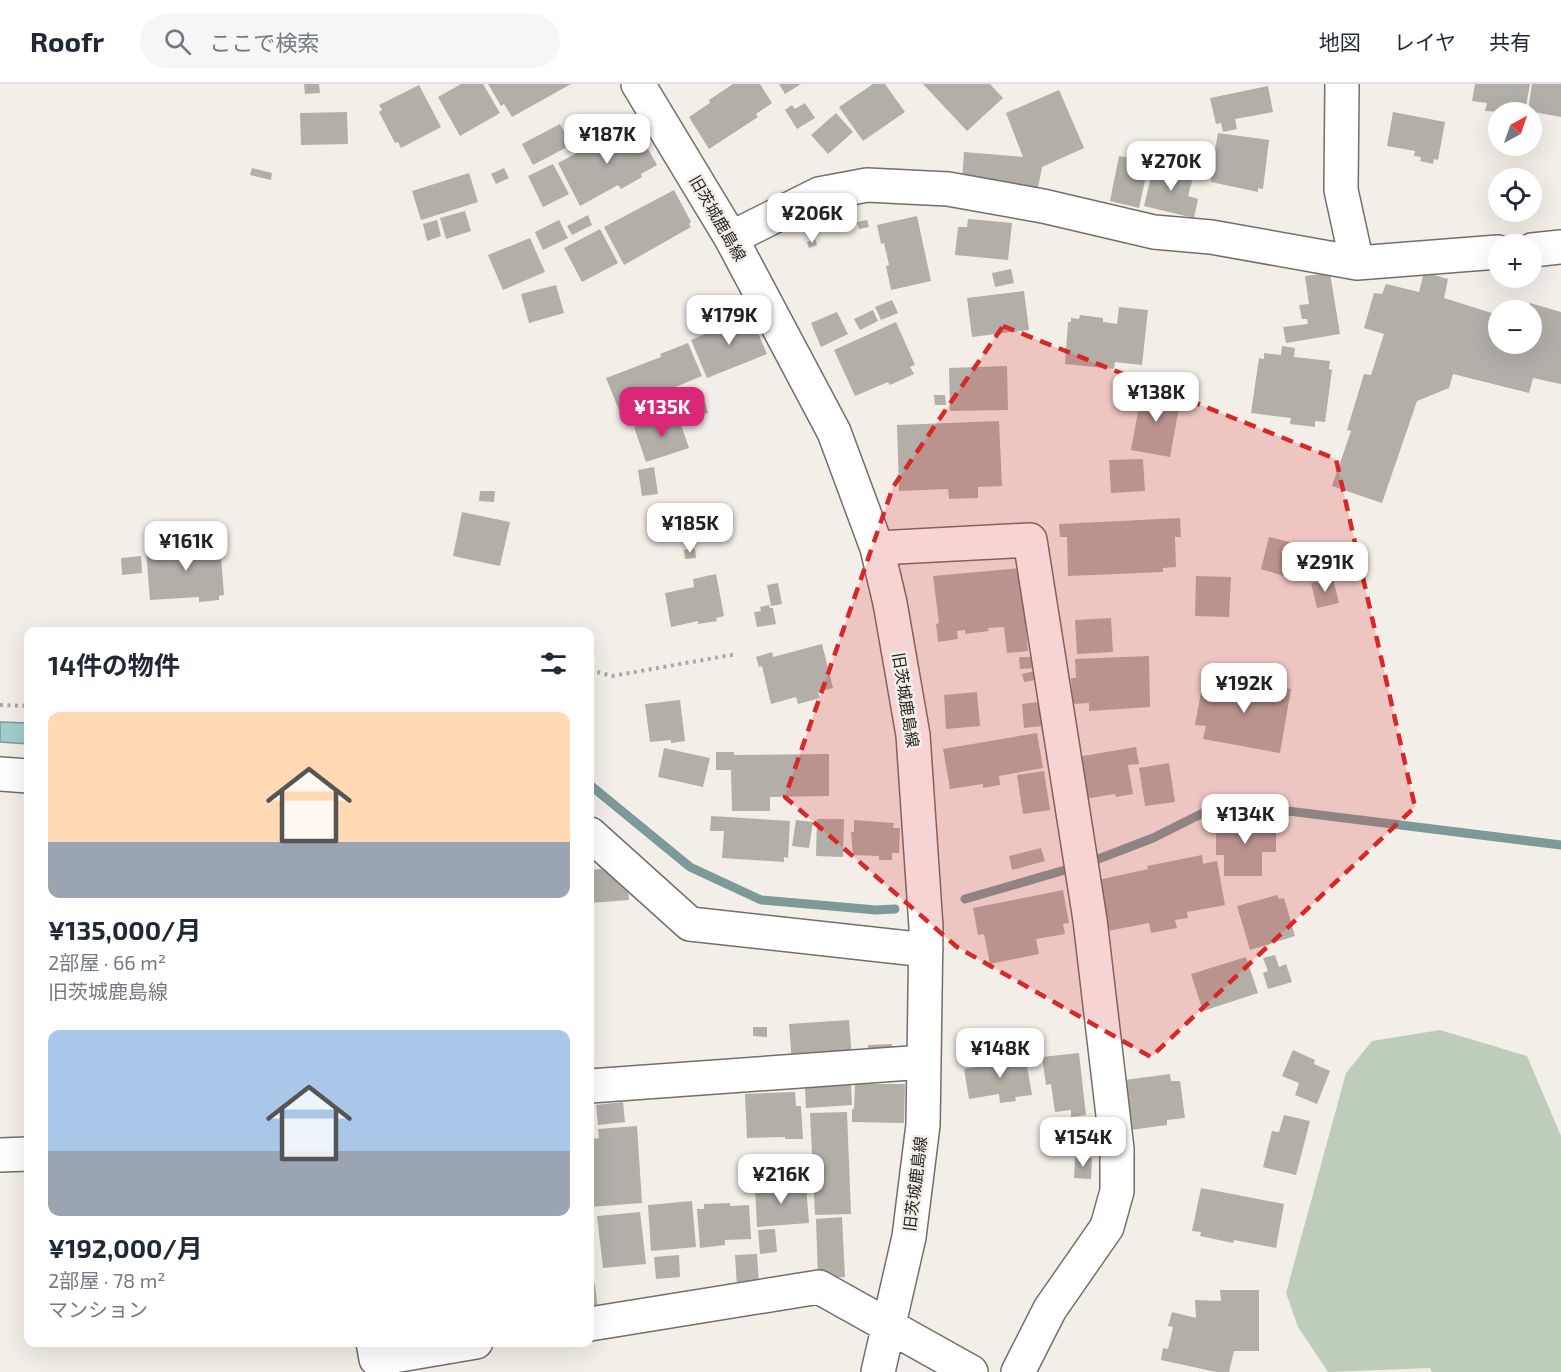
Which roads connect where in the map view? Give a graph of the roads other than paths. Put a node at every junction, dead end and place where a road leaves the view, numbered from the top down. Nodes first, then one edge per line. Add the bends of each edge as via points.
1 (638, 84) edge
2 (1342, 84) edge
3 (731, 238) junction
4 (1561, 247) edge
5 (1542, 249) edge
6 (1488, 253) edge
7 (1357, 263) junction
8 (877, 548) junction
9 (0, 774) edge
10 (24, 776) edge
11 (594, 838) edge
12 (926, 950) junction
13 (924, 1062) junction
14 (594, 1086) edge
15 (24, 1154) edge
16 (0, 1155) edge
17 (594, 1323) edge
18 (889, 1327) junction
19 (374, 1347) edge
20 (447, 1347) edge
21 (878, 1372) edge
22 (971, 1372) edge
23 (1018, 1372) edge

1 - 3 street, 旧茨城鹿島線
2 - 7 street via 1341,190
3 - 7 street via 819,194 867,185 948,189 1154,232 1211,237
3 - 8 street, 旧茨城鹿島線 via 834,432
4 - 5 street
6 - 7 street
8 - 12 street, 旧茨城鹿島線 via 913,735
8 - 23 street via 1030,540 1090,920 1117,1149 1117,1191 1107,1227 1050,1309
9 - 10 street
11 - 12 street via 690,924
12 - 13 street, 旧茨城鹿島線
13 - 14 street
13 - 18 street, 旧茨城鹿島線 via 923,1125 909,1237
15 - 16 street
17 - 18 street via 819,1287
18 - 21 street, 旧茨城鹿島線
18 - 22 street
19 - 20 street via 376,1359

